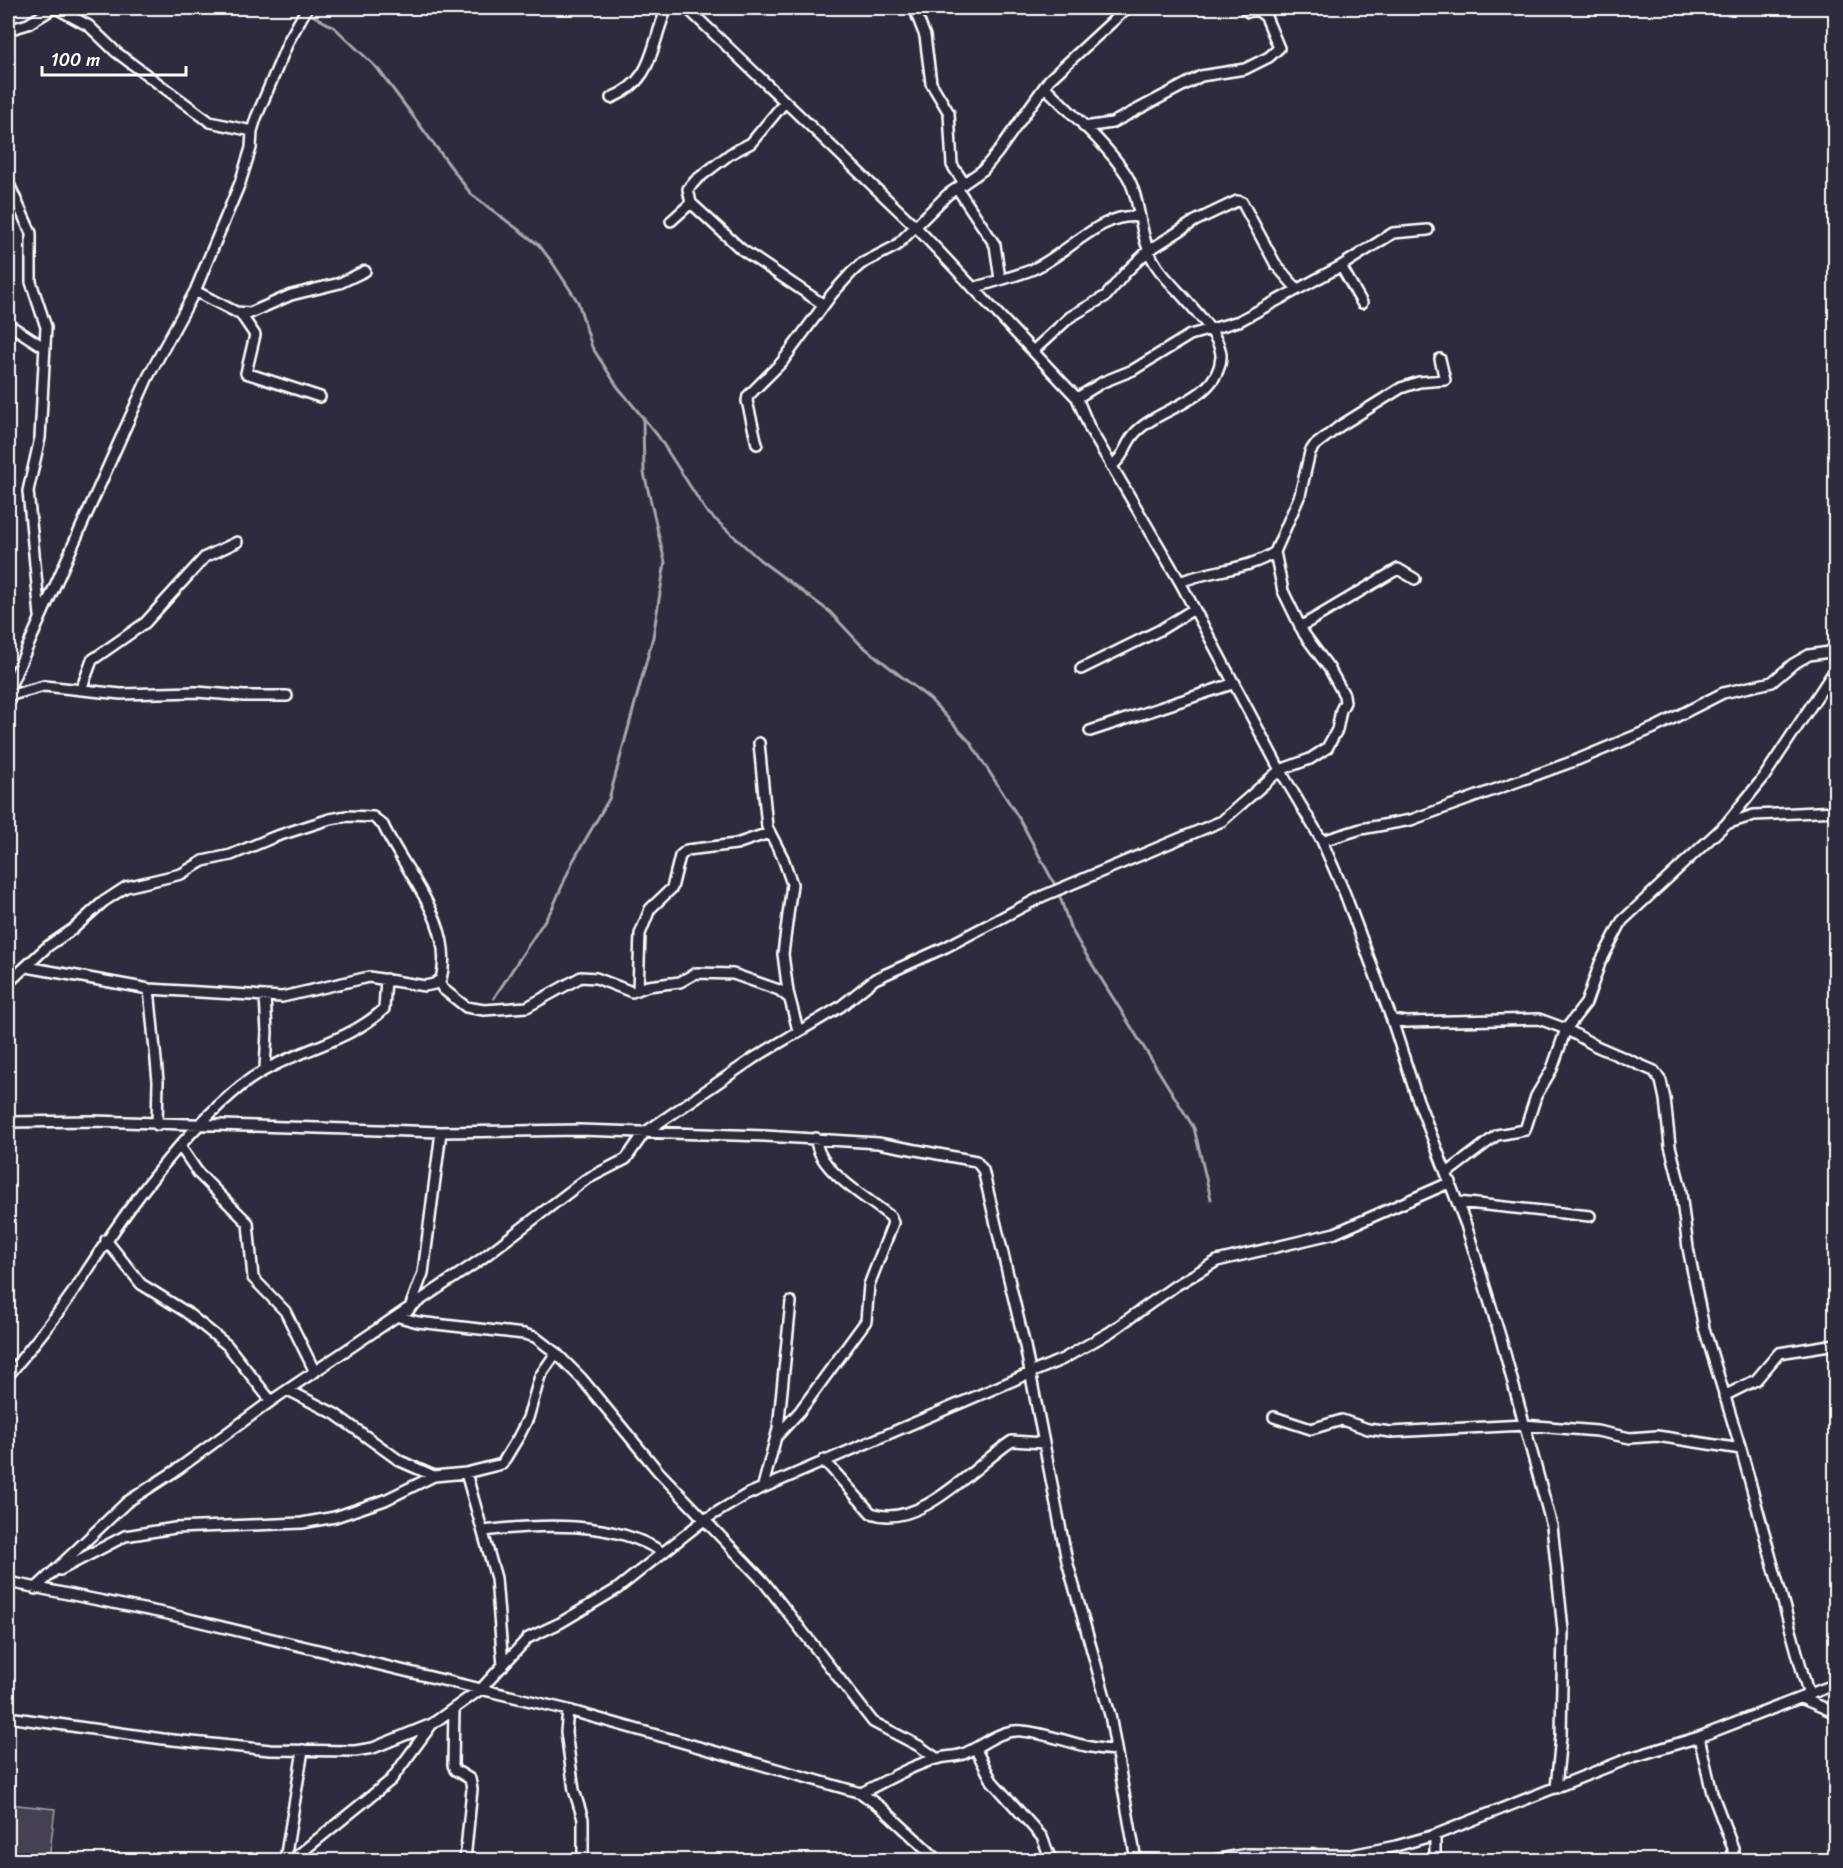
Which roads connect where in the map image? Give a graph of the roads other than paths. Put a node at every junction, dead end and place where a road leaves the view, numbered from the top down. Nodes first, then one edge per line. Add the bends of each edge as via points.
1 (55, 8) edge
2 (307, 8) edge
3 (666, 8) edge
4 (692, 8) edge
5 (914, 8) edge
6 (1127, 8) edge
7 (1244, 8) edge
8 (8, 30) edge
9 (1045, 87) junction
10 (611, 98) dead end
11 (784, 103) junction
12 (1084, 127) junction
13 (252, 131) junction
14 (8, 182) edge
15 (960, 186) junction
16 (691, 203) junction
17 (1138, 217) junction
18 (671, 221) dead end
19 (916, 227) junction
20 (1428, 230) dead end
21 (1148, 251) junction
22 (1341, 266) junction
23 (365, 271) dead end
24 (1000, 279) junction
25 (973, 288) junction
26 (1297, 289) junction
27 (195, 291) junction
28 (1362, 303) dead end
29 (824, 304) junction
30 (240, 313) junction
31 (8, 324) edge
32 (1209, 329) junction
33 (45, 348) junction
34 (1033, 351) junction
35 (1440, 359) dead end
36 (320, 397) dead end
37 (1077, 398) junction
38 (758, 444) dead end
39 (1111, 466) junction
40 (237, 542) dead end
41 (1275, 552) junction
42 (1415, 579) dead end
43 (1180, 582) junction
44 (1194, 609) junction
45 (41, 618) junction
46 (1300, 627) junction
47 (1836, 651) edge
48 (1836, 668) edge
49 (1081, 669) dead end
50 (1235, 682) junction
51 (81, 690) junction
52 (8, 691) edge
53 (8, 696) edge
54 (287, 696) dead end
55 (1090, 731) dead end
56 (759, 743) dead end
57 (1280, 770) junction
58 (1836, 811) edge
59 (1726, 824) junction
60 (769, 833) junction
61 (1322, 841) junction
62 (27, 967) junction
63 (386, 979) junction
64 (439, 982) junction
65 (8, 983) edge
66 (149, 989) junction
67 (638, 990) junction
68 (265, 996) junction
69 (789, 998) junction
70 (1392, 1020) junction
71 (1566, 1029) junction
72 (798, 1030) junction
73 (265, 1068) junction
74 (8, 1122) edge
75 (157, 1125) junction
76 (199, 1126) junction
77 (441, 1132) junction
78 (644, 1133) junction
79 (816, 1138) junction
80 (180, 1146) junction
81 (1449, 1178) junction
82 (1458, 1202) junction
83 (1590, 1216) dead end
84 (106, 1240) junction
85 (791, 1302) dead end
86 (409, 1310) junction
87 (399, 1317) junction
88 (1836, 1344) edge
89 (556, 1353) junction
90 (315, 1372) junction
91 (1029, 1374) junction
92 (8, 1376) edge
93 (288, 1390) junction
94 (1724, 1396) junction
95 (271, 1401) junction
96 (1274, 1417) dead end
97 (1524, 1425) junction
98 (777, 1436) junction
99 (1044, 1443) junction
100 (1741, 1449) junction
101 (824, 1460) junction
102 (466, 1473) junction
103 (434, 1476) junction
104 (763, 1486) junction
105 (704, 1520) junction
106 (484, 1531) junction
107 (662, 1552) junction
108 (53, 1573) junction
109 (8, 1582) edge
110 (35, 1589) junction
111 (503, 1666) junction
112 (1836, 1684) edge
113 (481, 1689) junction
114 (1805, 1697) junction
115 (454, 1708) junction
116 (568, 1710) junction
117 (1836, 1713) edge
118 (8, 1717) edge
119 (432, 1724) junction
120 (1699, 1737) junction
121 (975, 1748) junction
122 (303, 1750) junction
123 (1116, 1750) junction
124 (936, 1758) junction
125 (1556, 1788) junction
126 (861, 1793) junction
127 (1435, 1835) junction
128 (1308, 1857) edge
129 (285, 1860) edge
130 (292, 1860) edge
131 (465, 1860) edge
132 (583, 1860) edge
133 (938, 1860) edge
134 (1051, 1860) edge
135 (1136, 1860) edge
136 (1214, 1860) edge
137 (1435, 1860) edge
138 (1734, 1860) edge

1 - 8 street via 28,24
1 - 13 street via 89,26 116,52 210,122
2 - 13 street
3 - 10 street via 647,67 625,92
4 - 11 street
5 - 15 street via 925,36 931,82 949,113 952,165
6 - 9 street
7 - 12 street via 1248,12 1257,10 1266,17 1279,48 1269,57 1245,69 1201,76 1112,123
9 - 12 street
9 - 15 street via 983,170
11 - 16 street via 751,143 730,153 691,185
11 - 19 street
12 - 17 street via 1126,175
13 - 27 street via 240,183
14 - 33 street via 31,233 31,282 43,312
15 - 19 street via 938,202
15 - 24 street via 995,244
16 - 18 street
16 - 29 street via 741,249
17 - 21 street
17 - 24 street via 1112,218 1044,264
19 - 25 street
19 - 29 street via 896,246 861,264
20 - 22 street via 1393,233
21 - 26 street via 1195,221 1240,201 1276,265
21 - 32 street
21 - 34 street via 1106,296 1070,317
22 - 26 street
22 - 28 street
23 - 30 street via 340,283
24 - 25 street
25 - 34 street
26 - 32 street via 1239,321
27 - 30 street
27 - 45 street via 148,376
29 - 38 street via 782,363 748,396
30 - 36 street via 255,335 246,373
31 - 33 street
32 - 37 street via 1190,335
32 - 39 street via 1221,356 1209,383 1135,433 1120,460
33 - 45 street via 40,438 28,491
34 - 37 street
35 - 41 street via 1445,380 1401,388 1340,426 1311,450 1300,495
37 - 39 street
39 - 43 street
40 - 51 street via 205,557 145,623 92,660
41 - 43 street via 1252,563 1217,569
41 - 46 street via 1283,591
42 - 46 street via 1398,569
43 - 44 street
44 - 49 street
44 - 50 street
45 - 52 street
46 - 57 street via 1334,676 1345,702 1332,743 1310,759
47 - 61 street via 1809,655 1772,682 1723,693 1654,728 1577,760 1411,820
48 - 59 street via 1798,729
50 - 55 street
50 - 57 street
51 - 53 street via 44,686
51 - 54 street
56 - 60 street
57 - 61 street
57 - 72 street via 1222,821 1043,896 946,947 898,967
58 - 59 street via 1754,815
59 - 71 street via 1622,921 1600,963 1586,1003
60 - 67 street via 736,844 687,850 680,856 672,888 650,909 640,934
60 - 69 street via 792,884 784,946
61 - 70 street
62 - 64 street via 126,887 181,874 203,861 231,855 315,824 358,816 373,818 382,825 424,896 443,939
62 - 65 street
62 - 66 street
63 - 64 street via 425,986
63 - 68 street via 350,980 297,996
63 - 73 street via 384,1009 369,1022
64 - 67 street via 466,1006 484,1010 527,1007 581,976 623,990
66 - 68 street
66 - 75 street via 158,1082
67 - 69 street via 680,982 696,974 722,973 779,990
68 - 73 street
69 - 72 street
70 - 71 street via 1539,1019
70 - 81 street
71 - 81 street via 1525,1130 1497,1135
71 - 94 street via 1654,1071 1661,1081 1704,1328
72 - 78 street
73 - 76 street
74 - 75 street
75 - 76 street
76 - 77 street
76 - 80 street
77 - 78 street
77 - 86 street via 423,1273
78 - 79 street
78 - 86 street via 626,1159 585,1180
79 - 91 street via 878,1143 965,1158 980,1165
79 - 98 street via 816,1150 831,1168 893,1222 869,1285 866,1321
80 - 84 street
80 - 90 street via 199,1174 248,1223 253,1278 285,1311
81 - 82 street
81 - 91 street via 1335,1233 1217,1261 1110,1332
82 - 83 street
82 - 97 street
84 - 92 street via 87,1272
84 - 95 street via 141,1284 186,1312 227,1346
85 - 98 street
86 - 87 street
87 - 89 street via 524,1334 536,1337
87 - 90 street
88 - 94 street via 1779,1353 1756,1380
89 - 102 street via 540,1376 528,1418 502,1464
89 - 105 street
90 - 93 street
91 - 99 street
91 - 101 street
93 - 95 street
93 - 103 street via 335,1414 400,1461
94 - 100 street
95 - 108 street via 127,1502
96 - 97 street via 1311,1429 1342,1420 1390,1432
97 - 100 street via 1630,1438 1657,1436
97 - 125 street via 1552,1526 1561,1608 1561,1736
98 - 104 street
99 - 101 street via 1012,1441 944,1495 892,1516 871,1513
99 - 123 street via 1067,1561 1102,1679
100 - 114 street
101 - 104 street
102 - 103 street
102 - 106 street
103 - 108 street via 385,1500 335,1517 302,1523 175,1528 125,1536
104 - 105 street
105 - 107 street
105 - 124 street via 764,1582 873,1722
106 - 107 street via 577,1528 613,1533
106 - 111 street via 496,1578
107 - 111 street via 617,1589 528,1638
108 - 110 street
109 - 110 street
110 - 113 street via 168,1614
111 - 113 street
112 - 114 street
113 - 115 street
113 - 116 street
114 - 117 street
114 - 120 street
115 - 119 street
115 - 131 street via 453,1765 470,1779 472,1790
116 - 126 street
116 - 132 street via 566,1732 574,1790 583,1819
118 - 122 street via 163,1739
119 - 122 street via 373,1748
119 - 130 street via 391,1780
120 - 125 street via 1630,1758
120 - 138 street
121 - 123 street via 995,1736 1022,1731 1092,1750
121 - 124 street via 957,1756
121 - 134 street via 992,1781 1041,1837
122 - 129 street
123 - 135 street
124 - 126 street
125 - 127 street
126 - 133 street
127 - 128 street via 1351,1855
127 - 137 street
128 - 136 street via 1248,1854

